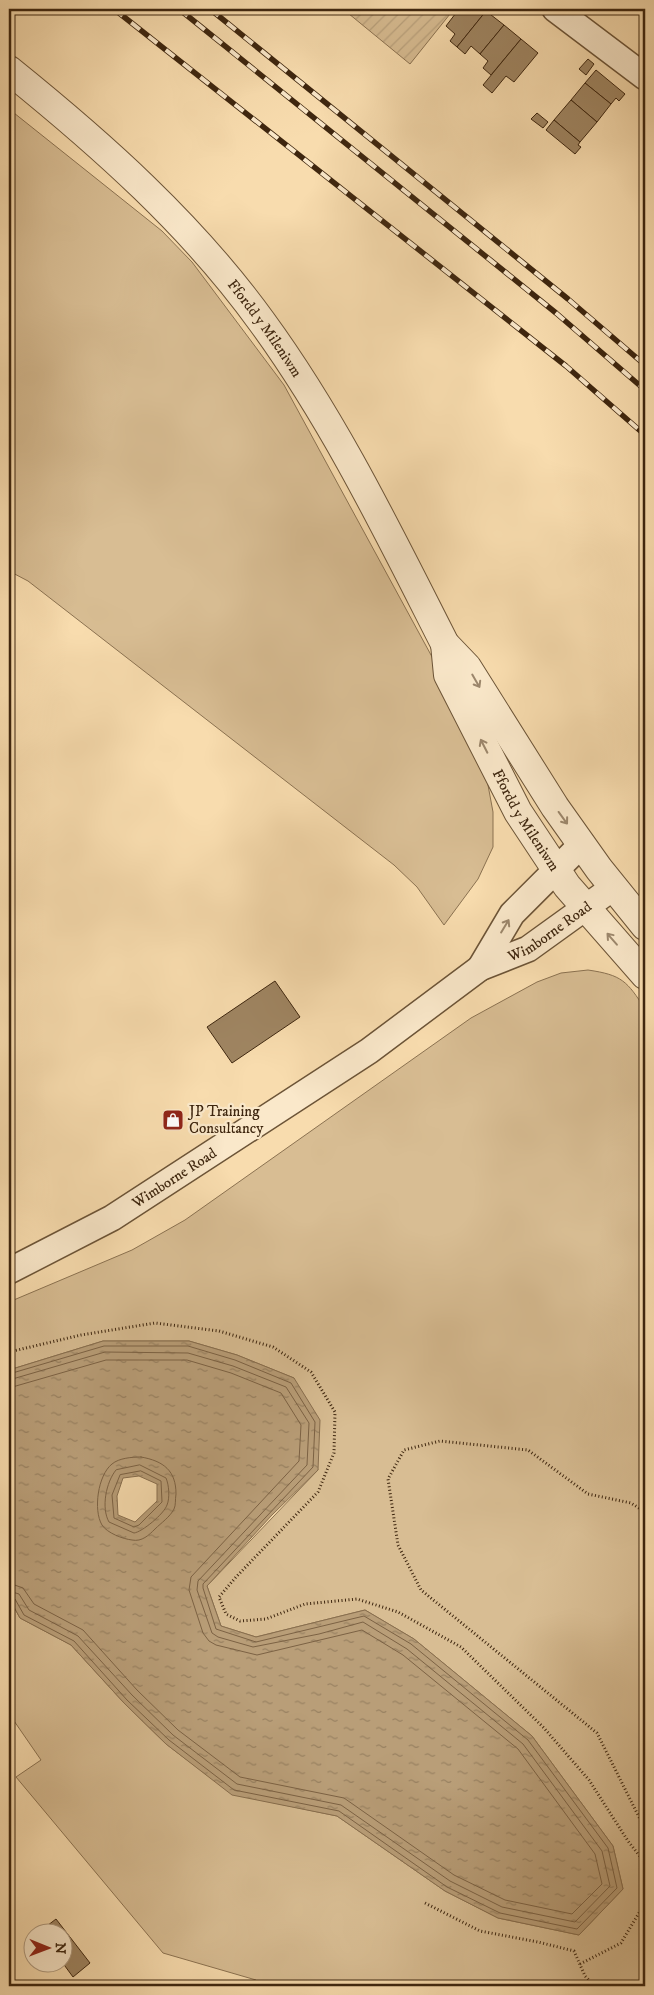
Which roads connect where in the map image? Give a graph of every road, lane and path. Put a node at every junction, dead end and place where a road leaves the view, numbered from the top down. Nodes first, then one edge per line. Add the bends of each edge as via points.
1 (555, 9) edge
2 (9, 70) edge
3 (645, 77) edge
4 (445, 644) junction
5 (582, 844) junction
6 (556, 870) junction
7 (614, 887) junction
8 (586, 908) junction
9 (645, 926) edge
10 (480, 968) junction
11 (645, 975) edge
12 (9, 1271) edge
13 (9, 1352) edge
14 (645, 1512) edge
15 (645, 1828) edge
16 (645, 1863) edge
17 (645, 1903) edge
18 (425, 1904) dead end
19 (580, 1964) junction
20 (595, 1986) edge

1 - 3 street
2 - 4 street, Ffordd y Mileniwm via 57,108 139,182 196,241 262,322 305,384 340,444
4 -> 5 street, Ffordd y Mileniwm via 467,667 554,807
6 -> 4 street, Ffordd y Mileniwm via 518,812 448,675
5 - 6 street, Wimborne Road
5 - 7 street, Ffordd y Mileniwm
6 - 8 street, Ffordd y Mileniwm
10 -> 6 street, Wimborne Road via 512,914
7 - 8 street, Wimborne Road
7 - 9 street, Ffordd y Mileniwm
8 - 10 street, Wimborne Road via 528,949
11 -> 8 street, Ffordd y Mileniwm
10 - 12 street, Wimborne Road via 369,1051 241,1136 112,1218
13 - 16 path via 81,1335 155,1323 219,1331 273,1347 311,1372 335,1412 334,1453 318,1492 219,1597 226,1614 240,1621 266,1620 305,1604 357,1599 398,1612 461,1647 544,1728 590,1780
14 - 15 path via 631,1503 588,1494 528,1450 440,1441 404,1450 388,1478 398,1545 421,1590 597,1733
17 - 19 path via 622,1943
18 - 19 path via 480,1931 574,1951
19 - 20 path via 585,1976

